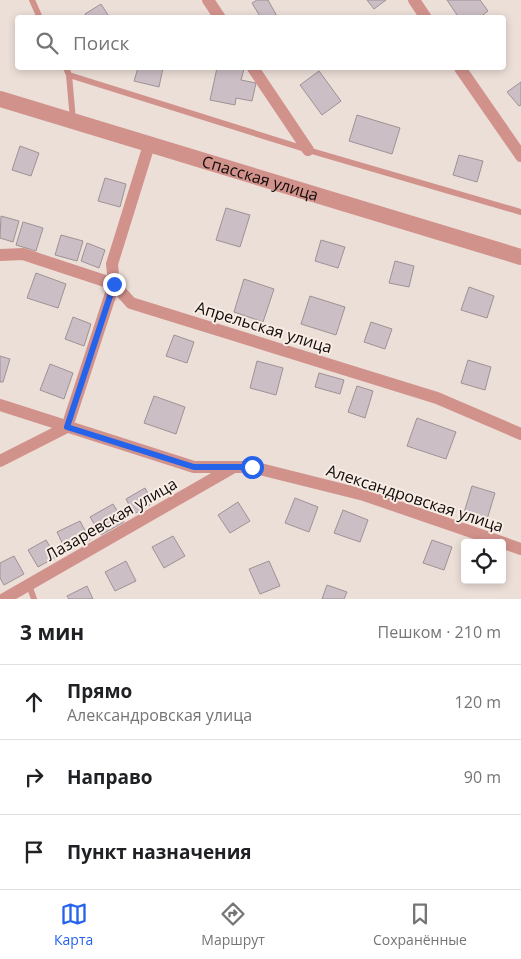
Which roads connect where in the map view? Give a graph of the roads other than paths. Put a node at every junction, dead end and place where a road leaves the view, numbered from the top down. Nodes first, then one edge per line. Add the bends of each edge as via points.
1 (32, 0) edge
2 (208, 0) edge
3 (414, 0) edge
4 (39, 15) edge
5 (218, 15) edge
6 (424, 15) edge
7 (67, 70) edge
8 (254, 70) edge
9 (461, 70) edge
10 (70, 75) junction
11 (0, 100) edge
12 (73, 122) junction
13 (149, 145) junction
14 (308, 150) junction
15 (521, 156) edge
16 (521, 212) edge
17 (0, 255) edge
18 (521, 256) edge
19 (114, 284) junction
20 (0, 405) edge
21 (67, 427) junction
22 (521, 434) edge
23 (0, 461) edge
24 (234, 467) junction
25 (521, 549) edge
26 (29, 586) junction
27 (4, 599) edge
28 (34, 599) edge

1 - 4 lane
2 - 5 street
3 - 6 street
7 - 10 lane
8 - 14 street
9 - 15 street
10 - 12 lane
10 - 14 lane
11 - 12 street, Спасская улица
12 - 13 street, Спасская улица
13 - 18 street, Спасская улица
13 - 19 street via 112,264
14 - 16 lane
17 - 19 street, Апрельская улица via 23,254
19 - 21 street
19 - 22 street, Апрельская улица via 131,303 438,398
20 - 21 street, Александровская улица
21 - 23 street
21 - 24 street, Александровская улица via 194,467
24 - 25 street, Александровская улица via 252,467 364,495
24 - 26 street, Лазаревская улица
26 - 27 street, Лазаревская улица
26 - 28 lane

